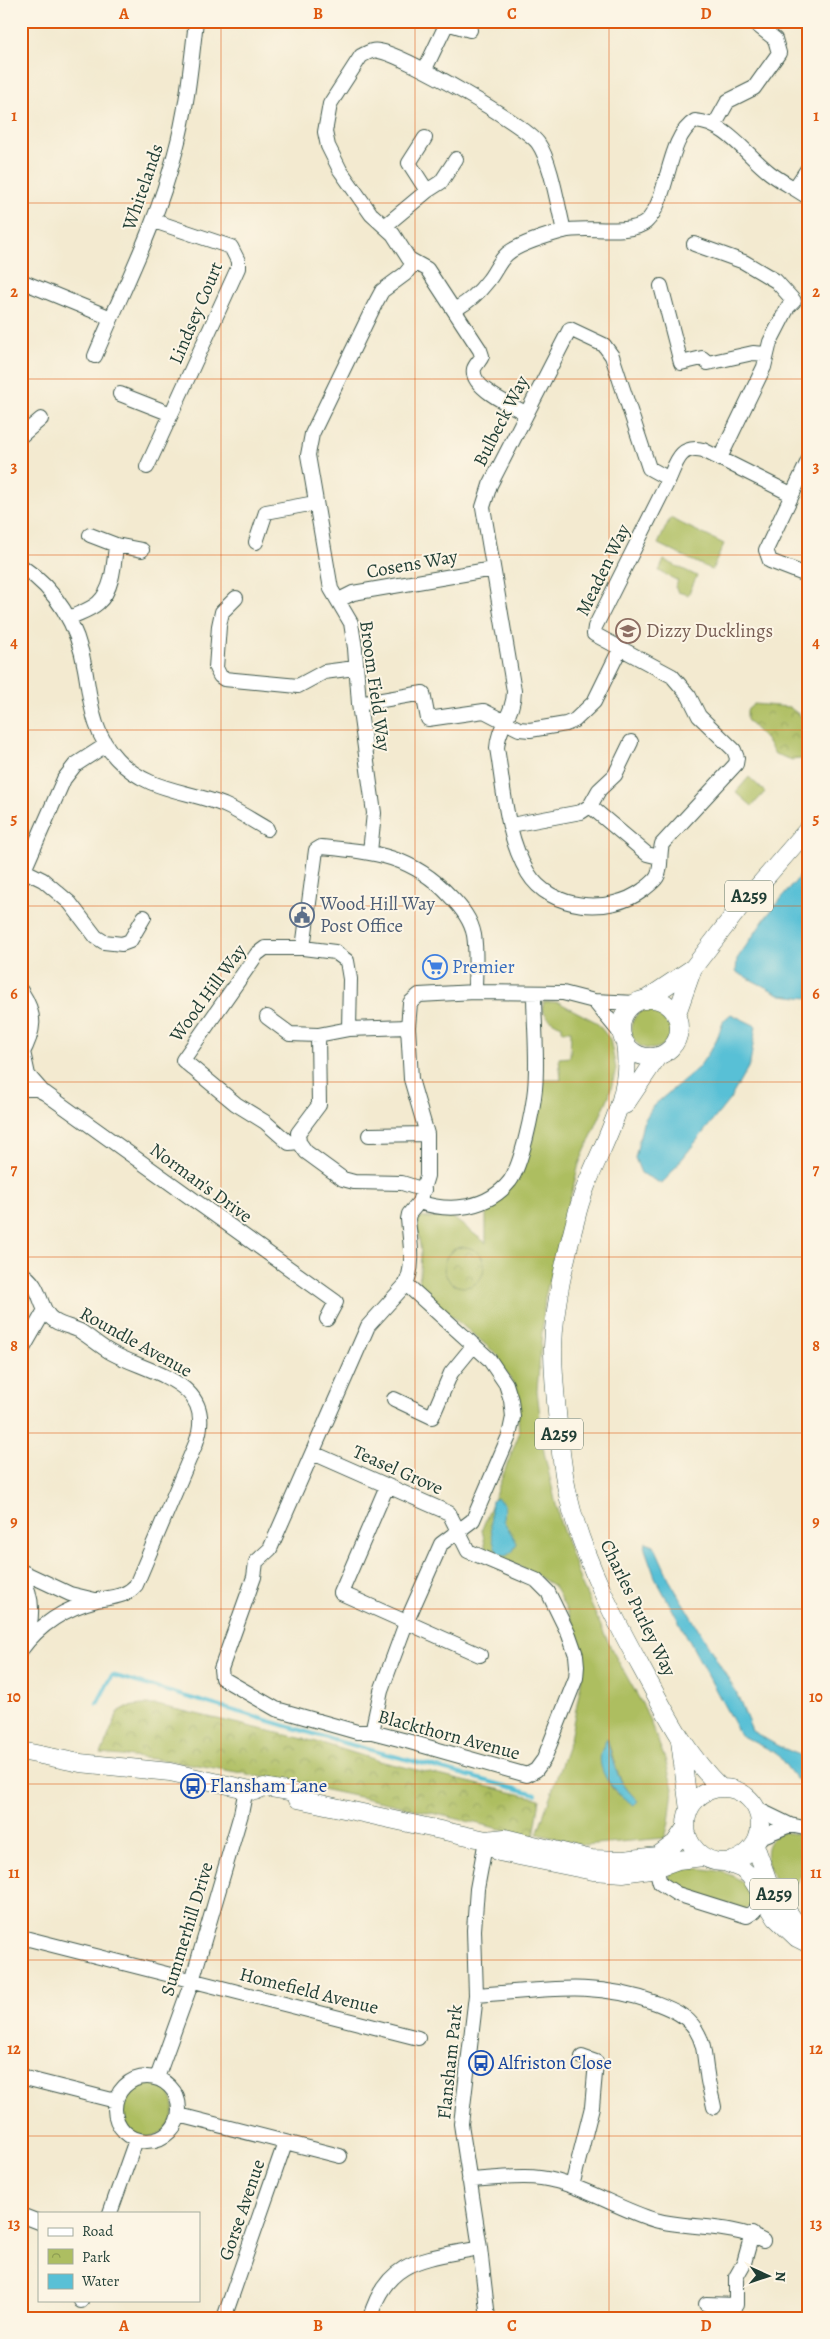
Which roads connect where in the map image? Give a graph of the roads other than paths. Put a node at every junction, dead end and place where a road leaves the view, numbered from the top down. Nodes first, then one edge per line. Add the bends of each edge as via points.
1 (196, 21) edge
2 (752, 21) edge
3 (448, 22) edge
4 (470, 30) dead end
5 (425, 69) junction
6 (714, 126) junction
7 (424, 138) dead end
8 (456, 160) dead end
9 (809, 167) edge
10 (795, 188) junction
11 (427, 190) junction
12 (809, 198) edge
13 (154, 221) junction
14 (385, 226) junction
15 (564, 231) junction
16 (694, 244) dead end
17 (414, 264) junction
18 (21, 281) edge
19 (661, 286) dead end
20 (456, 309) junction
21 (111, 318) junction
22 (766, 354) junction
23 (95, 356) dead end
24 (120, 394) dead end
25 (526, 413) junction
26 (171, 414) junction
27 (42, 419) dead end
28 (21, 436) edge
29 (720, 458) junction
30 (809, 459) edge
31 (147, 467) dead end
32 (669, 479) junction
33 (791, 494) junction
34 (315, 503) junction
35 (90, 535) dead end
36 (256, 542) dead end
37 (116, 545) junction
38 (142, 550) dead end
39 (493, 569) junction
40 (23, 571) edge
41 (809, 576) edge
42 (236, 598) dead end
43 (339, 600) junction
44 (70, 618) junction
45 (620, 650) junction
46 (356, 668) junction
47 (359, 704) junction
48 (504, 723) junction
49 (631, 742) dead end
50 (106, 745) junction
51 (590, 806) junction
52 (511, 825) junction
53 (809, 828) edge
54 (266, 829) dead end
55 (370, 852) junction
56 (659, 857) junction
57 (23, 874) edge
58 (144, 917) dead end
59 (303, 948) junction
60 (693, 968) junction
61 (21, 991) edge
62 (475, 992) junction
63 (534, 993) junction
64 (594, 1001) junction
65 (640, 1001) junction
66 (676, 1016) junction
67 (267, 1018) dead end
68 (408, 1027) junction
69 (349, 1029) junction
70 (318, 1035) junction
71 (623, 1039) junction
72 (22, 1054) edge
73 (658, 1056) junction
74 (21, 1089) edge
75 (45, 1093) junction
76 (617, 1115) junction
77 (427, 1134) junction
78 (369, 1135) dead end
79 (299, 1142) junction
80 (422, 1196) junction
81 (21, 1272) edge
82 (406, 1284) junction
83 (45, 1310) junction
84 (327, 1319) dead end
85 (474, 1346) junction
86 (21, 1352) edge
87 (394, 1399) dead end
88 (313, 1453) junction
89 (387, 1486) junction
90 (458, 1532) junction
91 (21, 1571) edge
92 (21, 1576) edge
93 (96, 1600) junction
94 (406, 1623) junction
95 (21, 1650) edge
96 (480, 1655) dead end
97 (372, 1732) junction
98 (679, 1738) junction
99 (21, 1751) edge
100 (721, 1788) junction
101 (250, 1790) junction
102 (757, 1809) junction
103 (687, 1818) junction
104 (790, 1825) junction
105 (809, 1830) edge
106 (486, 1840) junction
107 (756, 1841) junction
108 (703, 1857) junction
109 (727, 1863) junction
110 (656, 1868) junction
111 (762, 1898) junction
112 (809, 1934) edge
113 (21, 1937) edge
114 (809, 1944) edge
115 (192, 1982) junction
116 (476, 1995) junction
117 (418, 2038) dead end
118 (582, 2057) dead end
119 (21, 2077) edge
120 (157, 2078) junction
121 (116, 2101) junction
122 (714, 2107) dead end
123 (179, 2115) junction
124 (136, 2140) junction
125 (285, 2143) junction
126 (340, 2156) dead end
127 (469, 2180) junction
128 (572, 2186) junction
129 (110, 2212) edge
130 (21, 2215) edge
131 (38, 2222) edge
132 (480, 2248) junction
133 (706, 2304) dead end
134 (224, 2318) edge
135 (370, 2318) edge
136 (488, 2318) edge

1 - 13 street, Whitelands via 180,132
2 - 6 street via 775,39 779,53 754,88 728,102
3 - 4 street
3 - 5 street
5 - 14 street via 379,50 369,51 361,56 330,104 326,118 328,146 340,170 371,214
5 - 15 street via 527,132 537,142 544,154
6 - 10 street via 746,149 770,173
6 - 15 street via 704,121 689,124 668,167 658,205 645,223 625,228
7 - 11 street via 409,163
8 - 11 street via 441,182
9 - 10 street
10 - 12 street
11 - 14 street
13 - 21 street, Whitelands
13 - 26 street, Lindsey Court via 224,244 236,253 238,261 235,278
14 - 17 street
15 - 20 street via 518,247 508,254 480,290
16 - 22 street via 744,262 776,281 794,301 788,307
17 - 20 street via 427,269
17 - 34 street, Broom Field Way via 382,291 312,434 308,455
18 - 21 street
19 - 22 street via 680,363 702,358 708,363 753,353
20 - 25 street via 482,356 474,369 480,383 495,398
21 - 23 street, Whitelands
22 - 29 street via 764,367
24 - 26 street
25 - 32 street, Bulbeck Way via 570,328 604,346 612,356 649,468
25 - 39 street, Bulbeck Way via 484,499
26 - 31 street, Lindsey Court
27 - 28 street
29 - 32 street, Meaden Way via 693,448 685,450
29 - 33 street, Meaden Way
30 - 33 street
32 - 45 street, Meaden Way via 594,627 594,634
33 - 41 street via 767,544 766,556 770,561
34 - 36 street via 266,512
34 - 43 street, Broom Field Way via 330,589
35 - 37 street
37 - 38 street
37 - 44 street via 106,593 96,605
39 - 43 street, Cosens Way via 353,593
39 - 48 street, Bulbeck Way via 514,691 514,704
40 - 44 street via 50,591
42 - 46 street via 222,612 219,626 216,668 224,679 298,686 324,672
43 - 46 street, Broom Field Way via 351,623
44 - 50 street via 80,642 96,728
45 - 48 street via 594,702 575,720 530,730
45 - 56 street, Meaden Way via 672,676 700,716 734,750 737,758 729,773 662,844
46 - 47 street, Broom Field Way
47 - 48 street via 423,693 428,719 484,711
47 - 55 street, Broom Field Way via 374,813
48 - 52 street, Meaden Way via 497,748
49 - 51 street via 615,774 599,790
50 - 54 street via 136,776 166,789 224,806
50 - 57 street via 75,765 64,779
51 - 52 street via 581,812
51 - 56 street via 647,854
52 - 56 street, Meaden Way via 517,850 529,875 551,895 565,901 589,906 608,905 638,893 657,878
53 - 60 main road, A259 via 740,907
55 - 59 street via 321,847 316,850
55 - 62 street via 402,861 426,874 460,906 474,934
57 - 58 street via 43,880 70,903 96,937 104,942 122,944 130,941
59 - 69 street, Wood Hill Way via 334,952 347,961
59 - 79 street, Wood Hill Way via 265,948 257,954 183,1060 289,1142
60 - 65 main road, A259
60 - 66 main road, A259
61 - 72 street via 30,1004 33,1024
62 - 63 street
62 - 68 street via 420,995 410,1003
63 - 64 street via 569,994
63 - 80 street via 535,1086 517,1168 510,1181 499,1191 464,1207 436,1208
64 - 65 street
64 - 71 street
65 - 66 main road via 663,1002
65 - 71 main road via 623,1016
66 - 73 main road via 678,1035 667,1051
67 - 70 street via 290,1034
68 - 69 street
68 - 77 street via 412,1079
69 - 70 street
70 - 79 street via 319,1105 298,1133
71 - 73 main road via 639,1055
71 - 76 main road, Charles Purley Way / A259 via 628,1064
72 - 75 street, Norman's Drive via 28,1075
73 - 76 main road, Charles Purley Way / A259
74 - 75 street, Norman's Drive via 37,1089
75 - 84 street, Norman's Drive via 336,1302
76 - 98 main road, Charles Purley Way / A259 via 587,1180 559,1290 553,1347 560,1445 571,1510 600,1588
77 - 78 street
77 - 80 street via 427,1176
79 - 80 street via 306,1152 343,1179 402,1183
80 - 82 street via 408,1219 412,1254
81 - 83 street via 36,1286
82 - 85 street
82 - 88 street, Blackthorn Avenue via 368,1326
83 - 86 street
83 - 93 street, Roundle Avenue via 56,1322 78,1330 112,1353 148,1367 177,1384 191,1394 201,1417 196,1443 136,1585 128,1593
85 - 87 street via 451,1372 432,1416
85 - 90 street via 489,1359 506,1384 513,1417 509,1436 474,1520
88 - 89 street, Teasel Grove
88 - 97 street, Blackthorn Avenue via 270,1550 256,1562 254,1578 221,1668 222,1678 276,1709 357,1732
89 - 90 street, Teasel Grove via 448,1513
89 - 94 street via 341,1593
90 - 94 street via 442,1544
90 - 97 street, Blackthorn Avenue via 468,1551 536,1580 548,1592 569,1635 576,1655 576,1678 544,1759 536,1770 527,1775
91 - 93 street, Roundle Avenue via 70,1594
92 - 95 street via 31,1600 31,1615 29,1632
93 - 95 street, Roundle Avenue via 59,1614 31,1636
94 - 96 street
94 - 97 street via 380,1691
98 - 100 main road, Charles Purley Way / A259
98 - 103 main road, Charles Purley Way / A259
99 - 101 main road via 80,1763 170,1772
100 - 102 main road via 742,1793
100 - 103 main road via 702,1795
101 - 106 main road via 264,1787 293,1792 298,1799
101 - 115 street, Summerhill Drive
102 - 104 street
102 - 107 main road via 760,1818
103 - 106 main road via 675,1843 657,1856 624,1860 591,1860 505,1838
103 - 108 main road via 690,1844
104 - 105 street
104 - 107 street
106 - 110 main road via 499,1852 593,1872 623,1873
106 - 116 street, Flansham Park via 474,1930
107 - 109 main road via 743,1857
107 - 112 main road, A259 via 770,1887 785,1910
108 - 109 main road
108 - 110 main road via 678,1860
109 - 111 main road, A259 via 750,1876
110 - 111 street via 660,1883 676,1894 747,1916 755,1911
111 - 114 main road, A259 via 776,1918 797,1938
113 - 115 street, Homefield Avenue
115 - 117 street, Homefield Avenue
115 - 120 street, Summerhill Drive
116 - 122 street via 599,1988 668,2007 696,2029 704,2047
116 - 127 street, Flansham Park via 461,2124
118 - 128 street via 596,2062 592,2107
119 - 121 street
120 - 121 street via 146,2077 126,2084
120 - 123 street via 175,2092
121 - 124 street via 117,2121
123 - 124 street via 162,2136 154,2140
123 - 125 street
124 - 129 street
125 - 126 street
125 - 134 street, Gorse Avenue
127 - 128 street via 533,2178
127 - 132 street, Flansham Park
128 - 133 street via 654,2219 758,2238 736,2277 736,2304
130 - 131 street
132 - 135 street via 411,2264 396,2272 375,2299
132 - 136 street, Flansham Park

